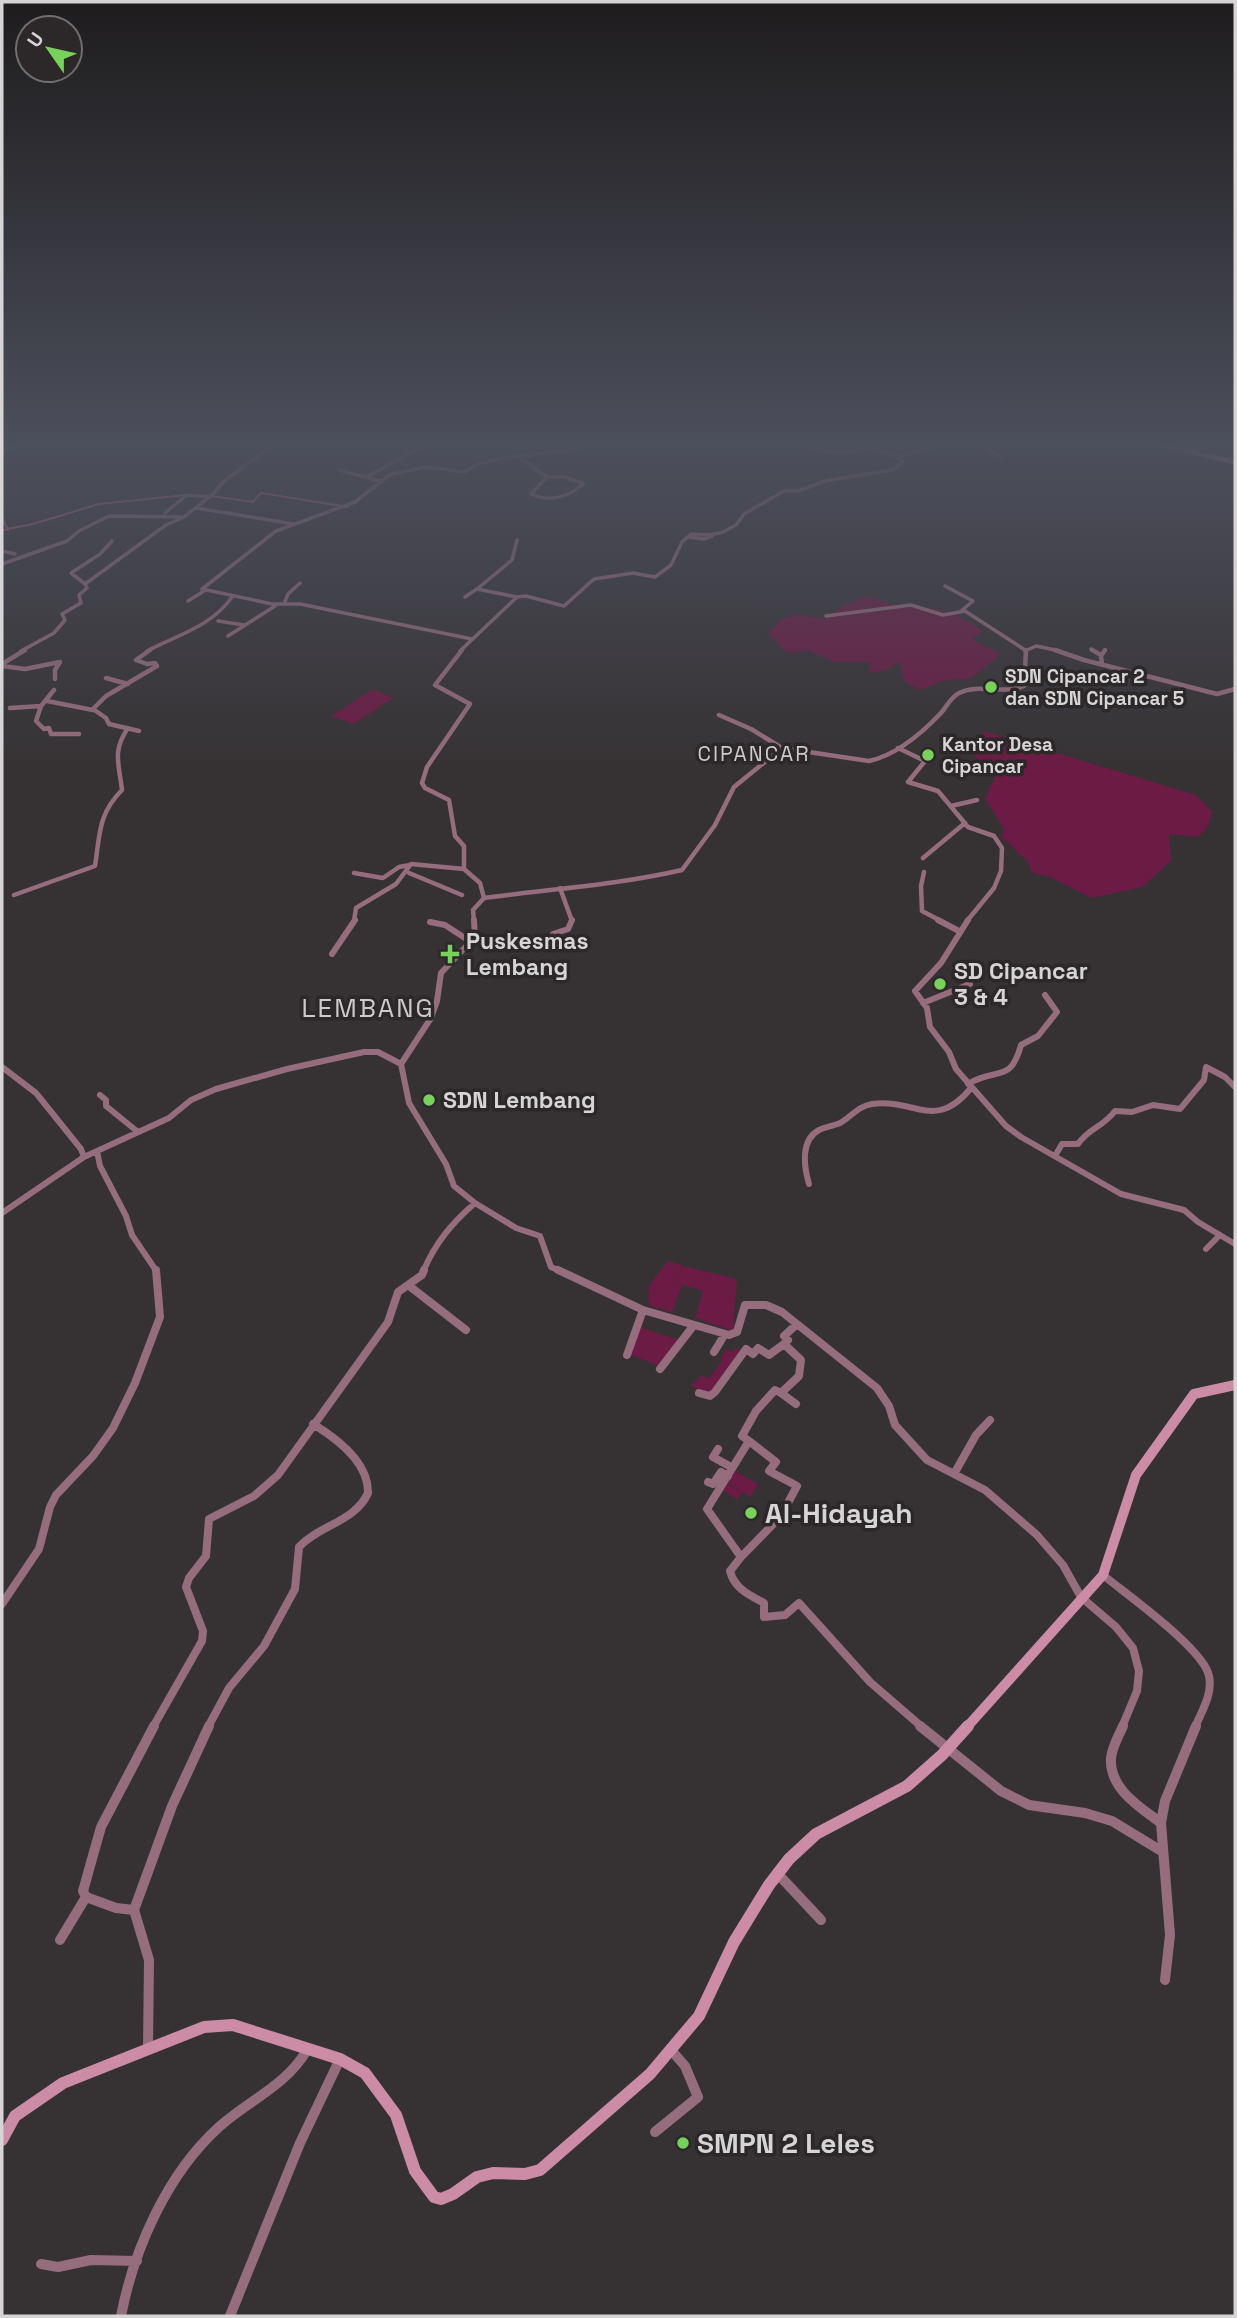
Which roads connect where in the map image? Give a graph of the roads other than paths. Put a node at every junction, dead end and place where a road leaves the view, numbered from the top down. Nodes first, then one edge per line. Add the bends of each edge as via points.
1 (2, 551) edge
2 (38, 551) edge
3 (103, 551) edge
4 (130, 551) edge
5 (250, 551) edge
6 (514, 551) edge
7 (679, 551) edge
8 (15, 554) dead end
9 (2, 564) edge
10 (300, 583) dead end
11 (85, 584) junction
12 (945, 586) dead end
13 (477, 589) junction
14 (204, 591) junction
15 (232, 597) junction
16 (465, 597) dead end
17 (517, 597) junction
18 (188, 601) dead end
19 (284, 604) junction
20 (277, 605) junction
21 (961, 611) junction
22 (826, 616) dead end
23 (218, 621) dead end
24 (244, 625) junction
25 (228, 636) dead end
26 (472, 639) junction
27 (1091, 649) dead end
28 (1105, 649) dead end
29 (1024, 650) junction
30 (1101, 655) junction
31 (1102, 664) junction
32 (2, 665) edge
33 (106, 678) dead end
34 (55, 679) dead end
35 (128, 684) junction
36 (1235, 688) edge
37 (54, 690) dead end
38 (1232, 693) edge
39 (47, 701) junction
40 (41, 706) junction
41 (10, 708) dead end
42 (93, 710) junction
43 (719, 715) dead end
44 (128, 728) junction
45 (139, 731) dead end
46 (79, 734) dead end
47 (782, 748) junction
48 (898, 748) junction
49 (977, 800) dead end
50 (951, 806) junction
51 (965, 824) junction
52 (923, 858) dead end
53 (410, 865) junction
54 (464, 869) junction
55 (925, 872) dead end
56 (354, 873) dead end
57 (409, 873) junction
58 (560, 888) junction
59 (14, 895) dead end
60 (462, 895) dead end
61 (484, 898) junction
62 (430, 922) dead end
63 (959, 930) junction
64 (471, 942) junction
65 (547, 942) dead end
66 (332, 954) dead end
67 (970, 984) dead end
68 (1045, 995) dead end
69 (923, 1003) junction
70 (401, 1064) junction
71 (2, 1067) edge
72 (969, 1086) junction
73 (1235, 1087) edge
74 (100, 1096) dead end
75 (138, 1132) junction
76 (97, 1151) junction
77 (1055, 1156) junction
78 (84, 1157) junction
79 (809, 1184) dead end
80 (475, 1203) junction
81 (2, 1213) edge
82 (1220, 1235) junction
83 (1235, 1244) edge
84 (1206, 1249) dead end
85 (408, 1285) junction
86 (643, 1310) junction
87 (797, 1324) junction
88 (694, 1325) junction
89 (466, 1330) dead end
90 (725, 1334) junction
91 (784, 1344) junction
92 (714, 1352) dead end
93 (627, 1354) dead end
94 (660, 1369) dead end
95 (1235, 1385) edge
96 (699, 1393) dead end
97 (781, 1393) junction
98 (796, 1404) dead end
99 (990, 1420) dead end
100 (313, 1424) junction
101 (748, 1441) junction
102 (718, 1449) dead end
103 (729, 1472) junction
104 (954, 1474) junction
105 (708, 1482) dead end
106 (699, 1503) dead end
107 (707, 1509) junction
108 (741, 1556) junction
109 (1103, 1575) junction
110 (1082, 1597) junction
111 (2, 1604) edge
112 (947, 1749) junction
113 (1161, 1823) junction
114 (1163, 1852) junction
115 (778, 1873) junction
116 (86, 1897) junction
117 (134, 1910) junction
118 (821, 1920) dead end
119 (60, 1940) dead end
120 (1166, 1980) dead end
121 (148, 2048) junction
122 (307, 2050) junction
123 (671, 2050) junction
124 (341, 2059) junction
125 (655, 2132) dead end
126 (2, 2140) edge
127 (137, 2261) junction
128 (41, 2264) dead end
129 (121, 2316) edge
130 (230, 2316) edge

1 - 8 street
2 - 9 street
3 - 11 street via 71,573
4 - 11 street
5 - 14 street
6 - 13 street via 512,560
7 - 17 street via 671,565 655,577 633,573 594,579 565,606
10 - 19 street
11 - 32 street via 87,588 79,595 81,603 62,614 65,620 60,630 15,653
12 - 21 street via 973,601
13 - 16 street
13 - 17 street
14 - 15 street
14 - 18 street
15 - 20 street
15 - 35 street via 223,609 182,636 139,657 136,660 157,666
17 - 26 street
19 - 20 street
19 - 26 street
20 - 24 street
21 - 22 street via 943,615 911,605
21 - 29 street via 971,613
23 - 24 street
24 - 25 street
26 - 54 street via 435,685 470,704 427,767 422,783 449,800 454,836 464,846
27 - 30 street
28 - 30 street
29 - 31 street via 1045,646
29 - 48 street via 1024,686 1012,691 957,694 942,713
30 - 31 street
31 - 38 street via 1217,694
32 - 34 street via 25,669 61,662
33 - 35 street
35 - 42 street
36 - 38 street
37 - 39 street
39 - 40 street
39 - 42 street
40 - 41 street
40 - 46 street via 36,721 44,729 49,728 51,734
42 - 44 street via 109,724
43 - 47 street
44 - 45 street
44 - 59 street via 117,749 121,790 102,818 95,866
47 - 48 street via 869,761
47 - 58 street via 734,787 715,825 682,870 631,882
48 - 50 street via 925,761 908,782 937,790
49 - 50 street
50 - 51 street
51 - 52 street
51 - 63 street via 994,836 1002,858 993,888
53 - 54 street
53 - 56 street via 383,878
53 - 57 street
54 - 61 street via 480,883
55 - 63 street via 922,911
57 - 60 street
57 - 66 street via 356,908 354,924
58 - 61 street
58 - 65 street via 572,920 568,929 553,934
61 - 64 street via 472,910 476,934
62 - 64 street
63 - 69 street via 941,963 915,991
64 - 70 street via 440,973 431,1018
67 - 69 street
68 - 72 street via 1057,1012 1040,1037 1020,1045 1015,1066 982,1075
69 - 72 street via 930,1027
70 - 75 street via 378,1052 365,1052 287,1069 200,1095 169,1118
70 - 80 street via 415,1116 446,1164 454,1186
71 - 78 street via 36,1093
72 - 77 street via 1006,1126
72 - 79 street via 950,1109 929,1112 890,1104 866,1105 842,1122 817,1131 804,1156
73 - 77 street via 1206,1068 1204,1080 1181,1109 1153,1105 1137,1112 1115,1111 1104,1125 1087,1131 1078,1144 1062,1144
74 - 75 street
75 - 76 street
76 - 78 street
76 - 111 street via 132,1235 157,1271 160,1317 113,1428 56,1495 39,1549
77 - 82 street via 1121,1194 1184,1210
78 - 81 street
80 - 85 street via 432,1250 422,1276
80 - 86 street via 516,1228 540,1236 548,1265 555,1270
82 - 83 street
82 - 84 street
85 - 89 street
85 - 100 street via 398,1292 390,1319 364,1359
86 - 88 street
86 - 93 street
87 - 90 street via 776,1309 747,1304 737,1332
87 - 91 street via 784,1336 788,1340
87 - 104 street via 877,1388 906,1440 927,1460
88 - 90 street
88 - 94 street
90 - 92 street
91 - 96 street via 769,1355 758,1348 753,1354 746,1349 718,1391 710,1396
91 - 97 street via 802,1360 802,1368
95 - 109 street via 1194,1394 1136,1475
97 - 98 street
97 - 101 street via 775,1390 750,1417 742,1436
99 - 104 street
100 - 116 street via 267,1486 209,1519 206,1556 186,1587 202,1641 101,1827 83,1891
100 - 117 street via 337,1441 356,1463 368,1483 367,1495 349,1516 318,1528 299,1547 295,1589 264,1646 229,1688 209,1726 172,1806
101 - 103 street
101 - 108 street via 776,1462 769,1471 797,1486 784,1516
102 - 103 street via 713,1457
103 - 105 street via 721,1472 713,1484
103 - 107 street
104 - 110 street via 985,1490 1037,1535
106 - 107 street
107 - 108 street
108 - 112 street via 730,1571 731,1580 764,1603 764,1617 785,1615 799,1603 870,1682
109 - 110 street
109 - 113 street via 1178,1640 1209,1675 1209,1693 1173,1779
110 - 112 street
110 - 113 street via 1125,1637 1137,1658 1137,1691 1111,1756 1112,1769 1130,1800
112 - 114 street via 1017,1801 1112,1821
112 - 115 street via 907,1786 816,1834
113 - 114 street
114 - 120 street via 1170,1936
115 - 118 street
115 - 123 street via 734,1942 706,2006
116 - 117 street via 124,1911
116 - 119 street
117 - 121 street via 149,1960
121 - 122 street via 218,2024
121 - 126 street via 63,2083 28,2105 15,2116
122 - 124 street
122 - 127 street via 295,2069 218,2128 193,2154
123 - 124 street via 630,2094 540,2170 477,2177 441,2199 422,2185 396,2115 380,2090 365,2073
123 - 125 street via 685,2066 698,2097
124 - 130 street via 300,2143
127 - 128 street via 91,2260 58,2267
127 - 129 street

